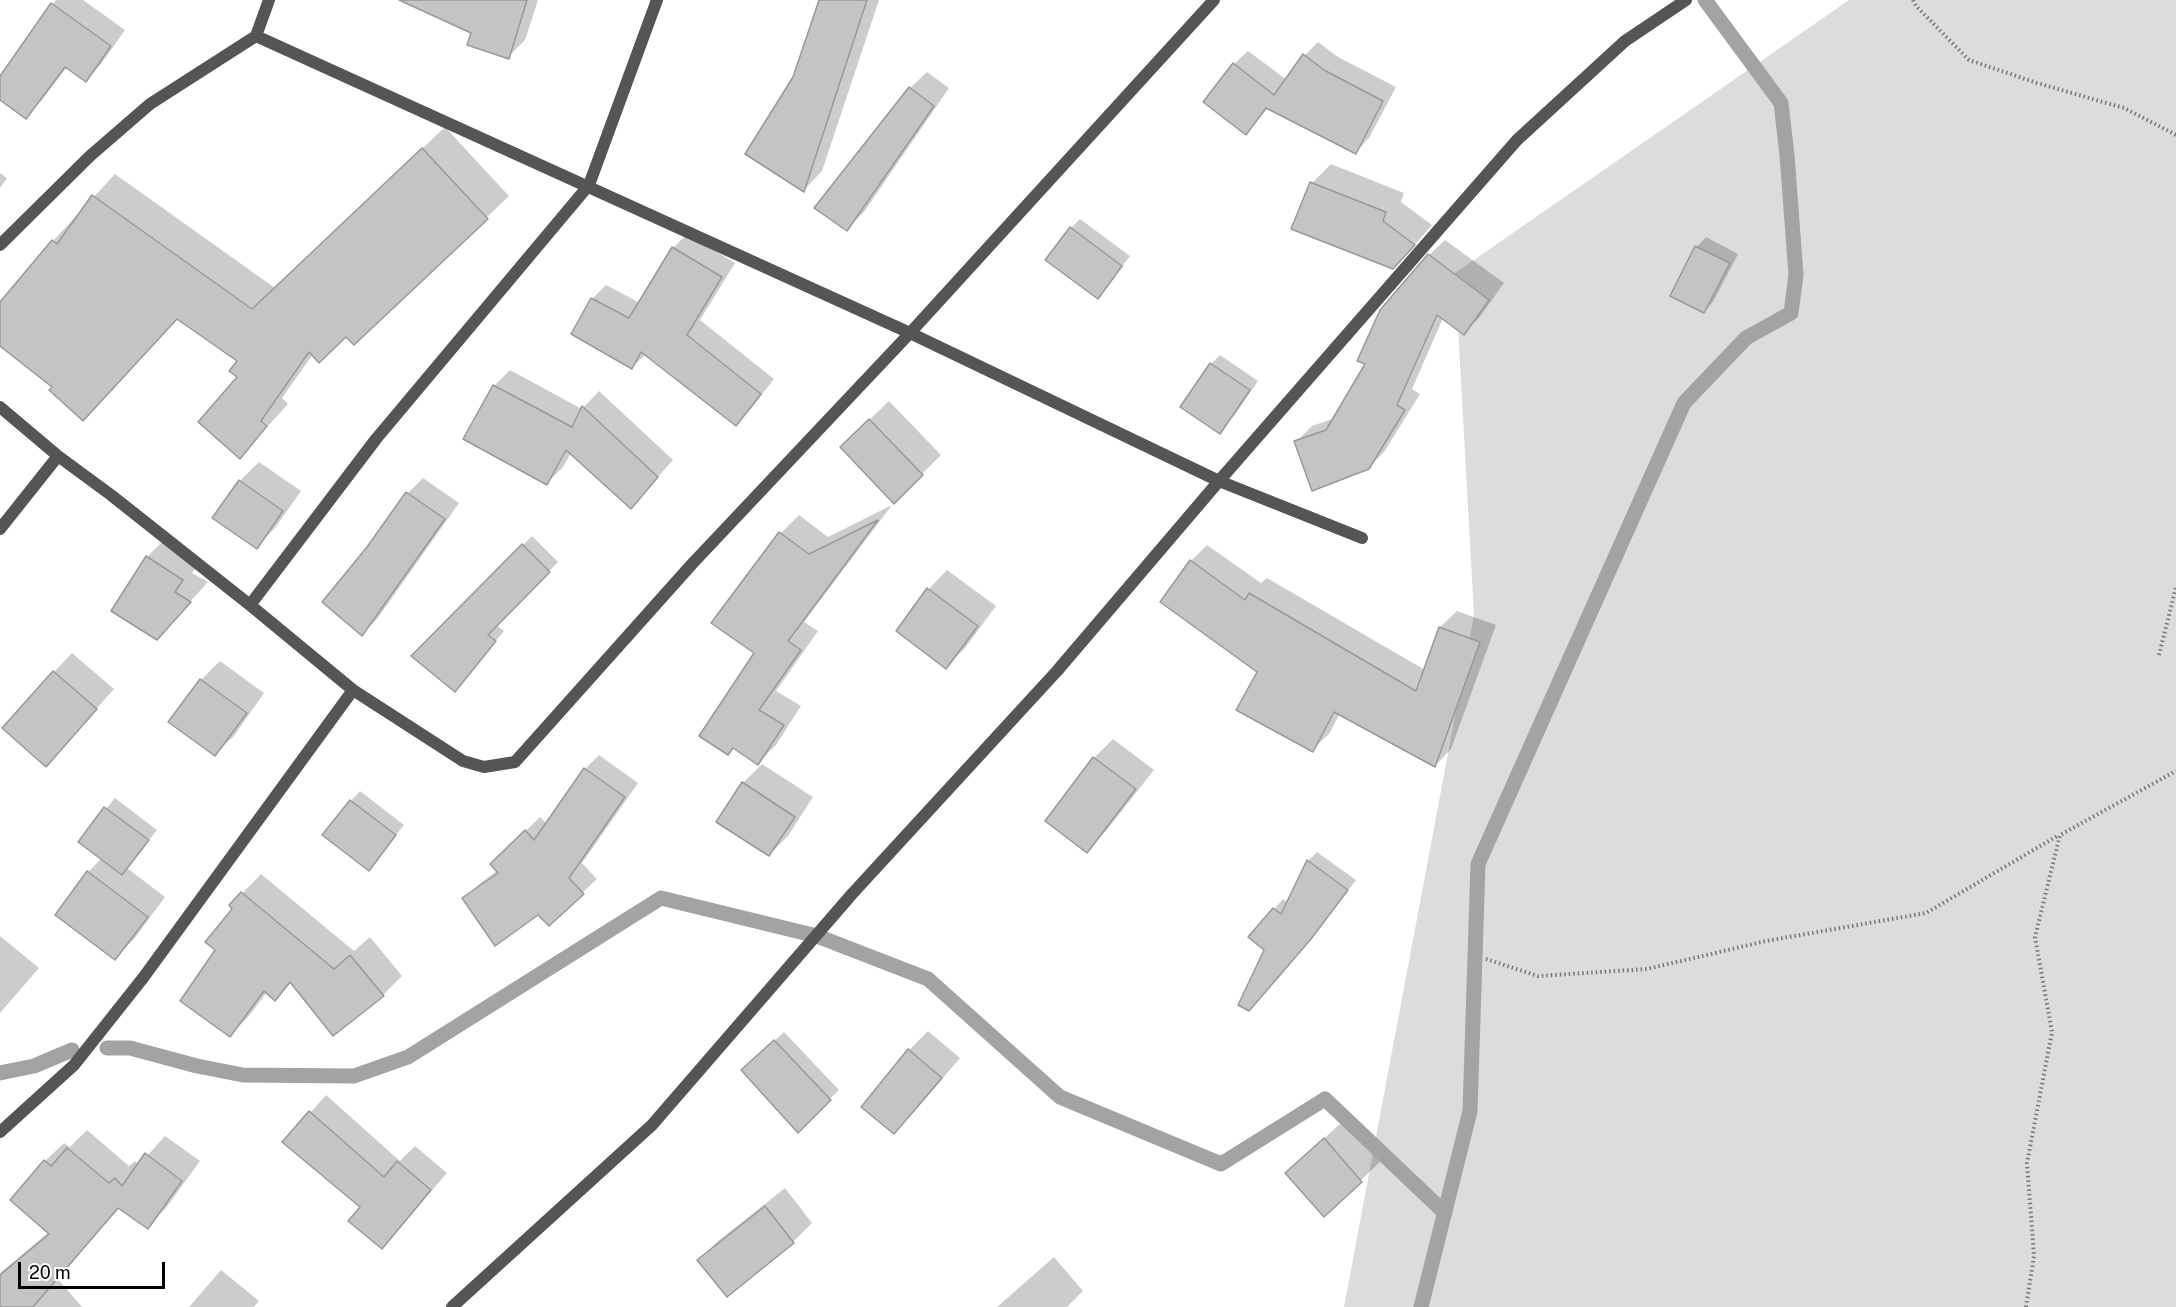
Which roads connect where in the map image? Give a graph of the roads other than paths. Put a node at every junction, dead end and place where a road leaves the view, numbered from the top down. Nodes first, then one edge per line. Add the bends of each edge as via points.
1 (268, 0) edge
2 (657, 0) edge
3 (1214, 0) edge
4 (1685, 1) edge
5 (256, 36) junction
6 (589, 185) junction
7 (0, 245) edge
8 (910, 333) junction
9 (0, 407) edge
10 (58, 456) junction
11 (1219, 481) junction
12 (0, 529) edge
13 (1362, 538) dead end
14 (250, 605) junction
15 (353, 690) junction
16 (0, 1132) edge
17 (452, 1307) edge

1 - 5 street
2 - 6 street
3 - 8 street
4 - 11 street via 1625,41 1517,140
5 - 6 street
5 - 7 street via 150,104 90,156
6 - 8 street
6 - 14 street via 376,439
8 - 11 street
8 - 15 street via 692,564 515,762 484,767 463,761
9 - 10 street
10 - 12 street
10 - 14 street
11 - 13 street
11 - 17 street via 1057,670 824,926 652,1125
14 - 15 street
15 - 16 street via 143,978 74,1065

